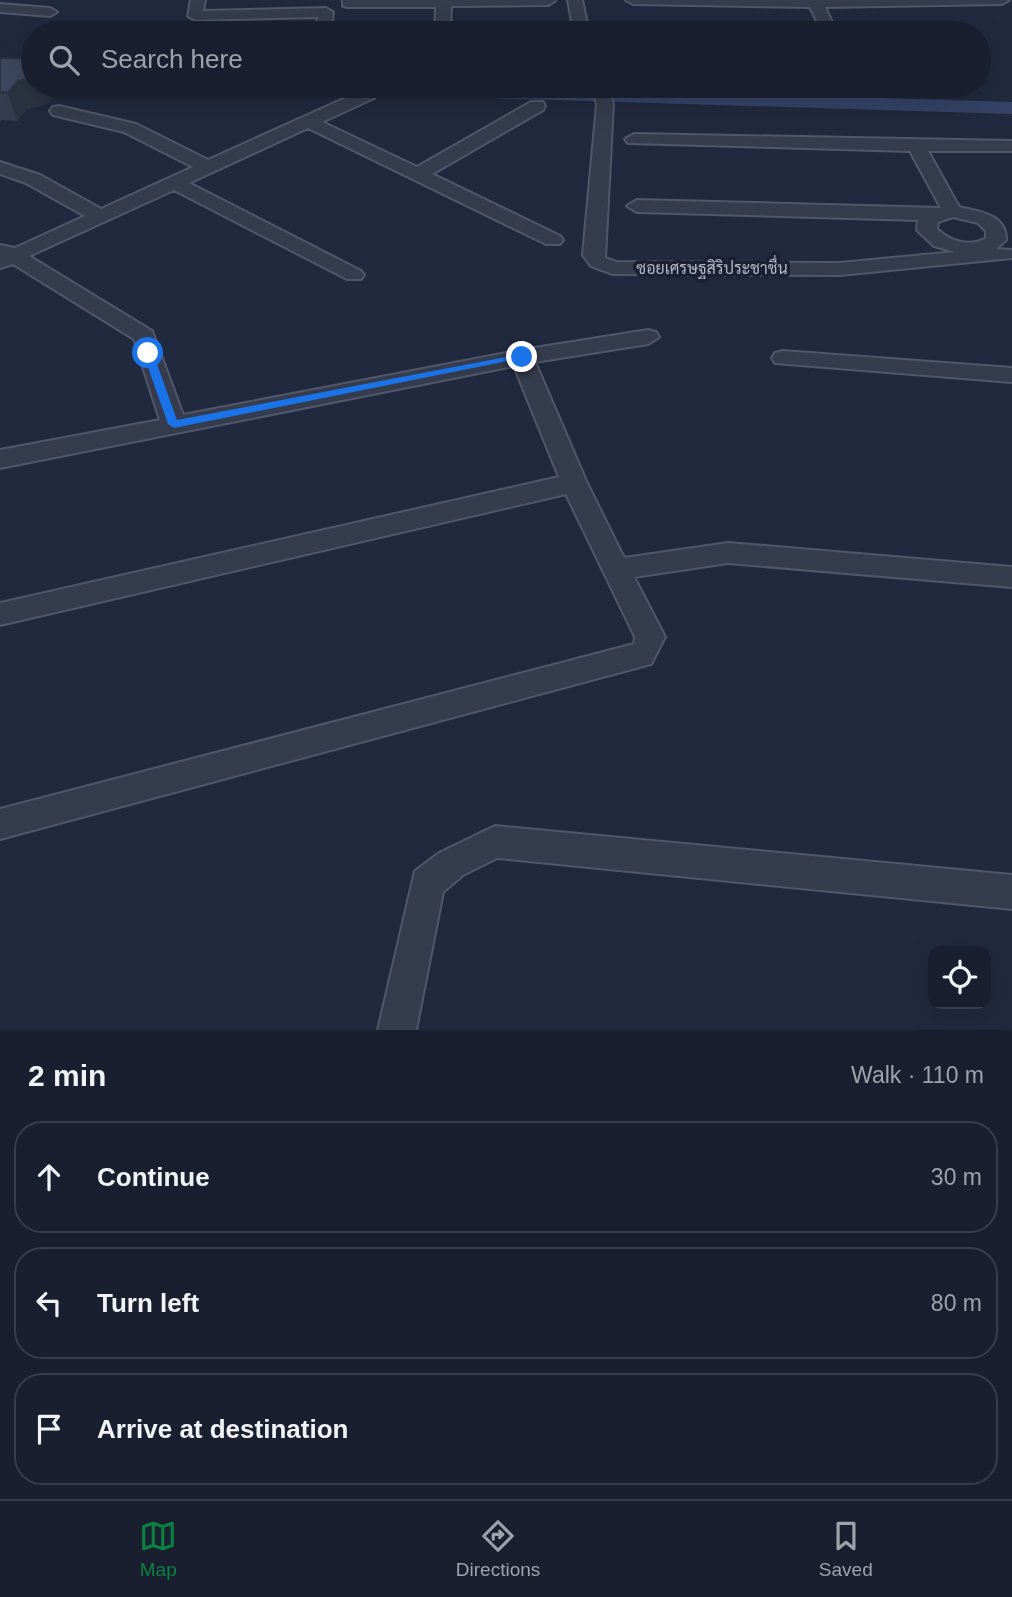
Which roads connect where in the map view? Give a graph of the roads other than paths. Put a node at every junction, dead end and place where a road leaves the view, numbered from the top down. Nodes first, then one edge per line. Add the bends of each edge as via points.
1 (8, 0) edge
2 (198, 0) edge
3 (575, 0) edge
4 (633, 0) edge
5 (1002, 0) edge
6 (444, 1) edge
7 (548, 1) edge
8 (815, 2) edge
9 (348, 4) dead end
10 (0, 6) edge
11 (50, 12) dead end
12 (247, 15) junction
13 (245, 21) edge
14 (325, 21) edge
15 (443, 21) edge
16 (579, 21) edge
17 (824, 21) edge
18 (354, 98) edge
19 (603, 98) edge
20 (543, 102) road end
21 (59, 111) dead end
22 (307, 121) junction
23 (634, 139) dead end
24 (916, 146) junction
25 (1012, 146) edge
26 (206, 166) junction
27 (0, 168) edge
28 (417, 175) junction
29 (175, 183) junction
30 (637, 206) dead end
31 (943, 213) junction
32 (101, 217) junction
33 (553, 240) dead end
34 (1003, 241) edge
35 (5, 255) edge
36 (354, 275) dead end
37 (648, 337) dead end
38 (522, 357) junction
39 (783, 358) dead end
40 (1012, 375) edge
41 (174, 424) junction
42 (0, 459) edge
43 (574, 483) junction
44 (618, 569) junction
45 (1012, 577) edge
46 (0, 614) edge
47 (0, 824) edge
48 (1012, 892) edge
49 (397, 1030) edge

1 - 10 street
2 - 12 street via 195,16
3 - 16 street
4 - 8 street
5 - 8 street
6 - 7 street
6 - 9 street
6 - 15 street
8 - 17 street
10 - 11 street
12 - 13 street
12 - 14 street via 326,12
18 - 22 street
19 - 34 street, ซอยเศรษฐสิริประชาชื่น via 593,255 613,268 840,269
20 - 28 street
21 - 26 street via 130,128
22 - 26 street
22 - 28 street
23 - 24 street
24 - 25 street
24 - 31 street
26 - 29 street
27 - 32 street via 33,179
28 - 33 street
29 - 32 street
29 - 36 street
30 - 31 street
31 - 34 street via 975,215
31 - 34 street via 928,219 927,230 940,241 961,248
32 - 35 street
35 - 41 street via 144,336
37 - 38 street
38 - 41 street
38 - 43 street
39 - 40 street
41 - 42 street
43 - 44 street
43 - 46 street
44 - 45 street via 728,552
44 - 47 street via 650,637 641,656
48 - 49 street via 495,842 451,864 427,883

